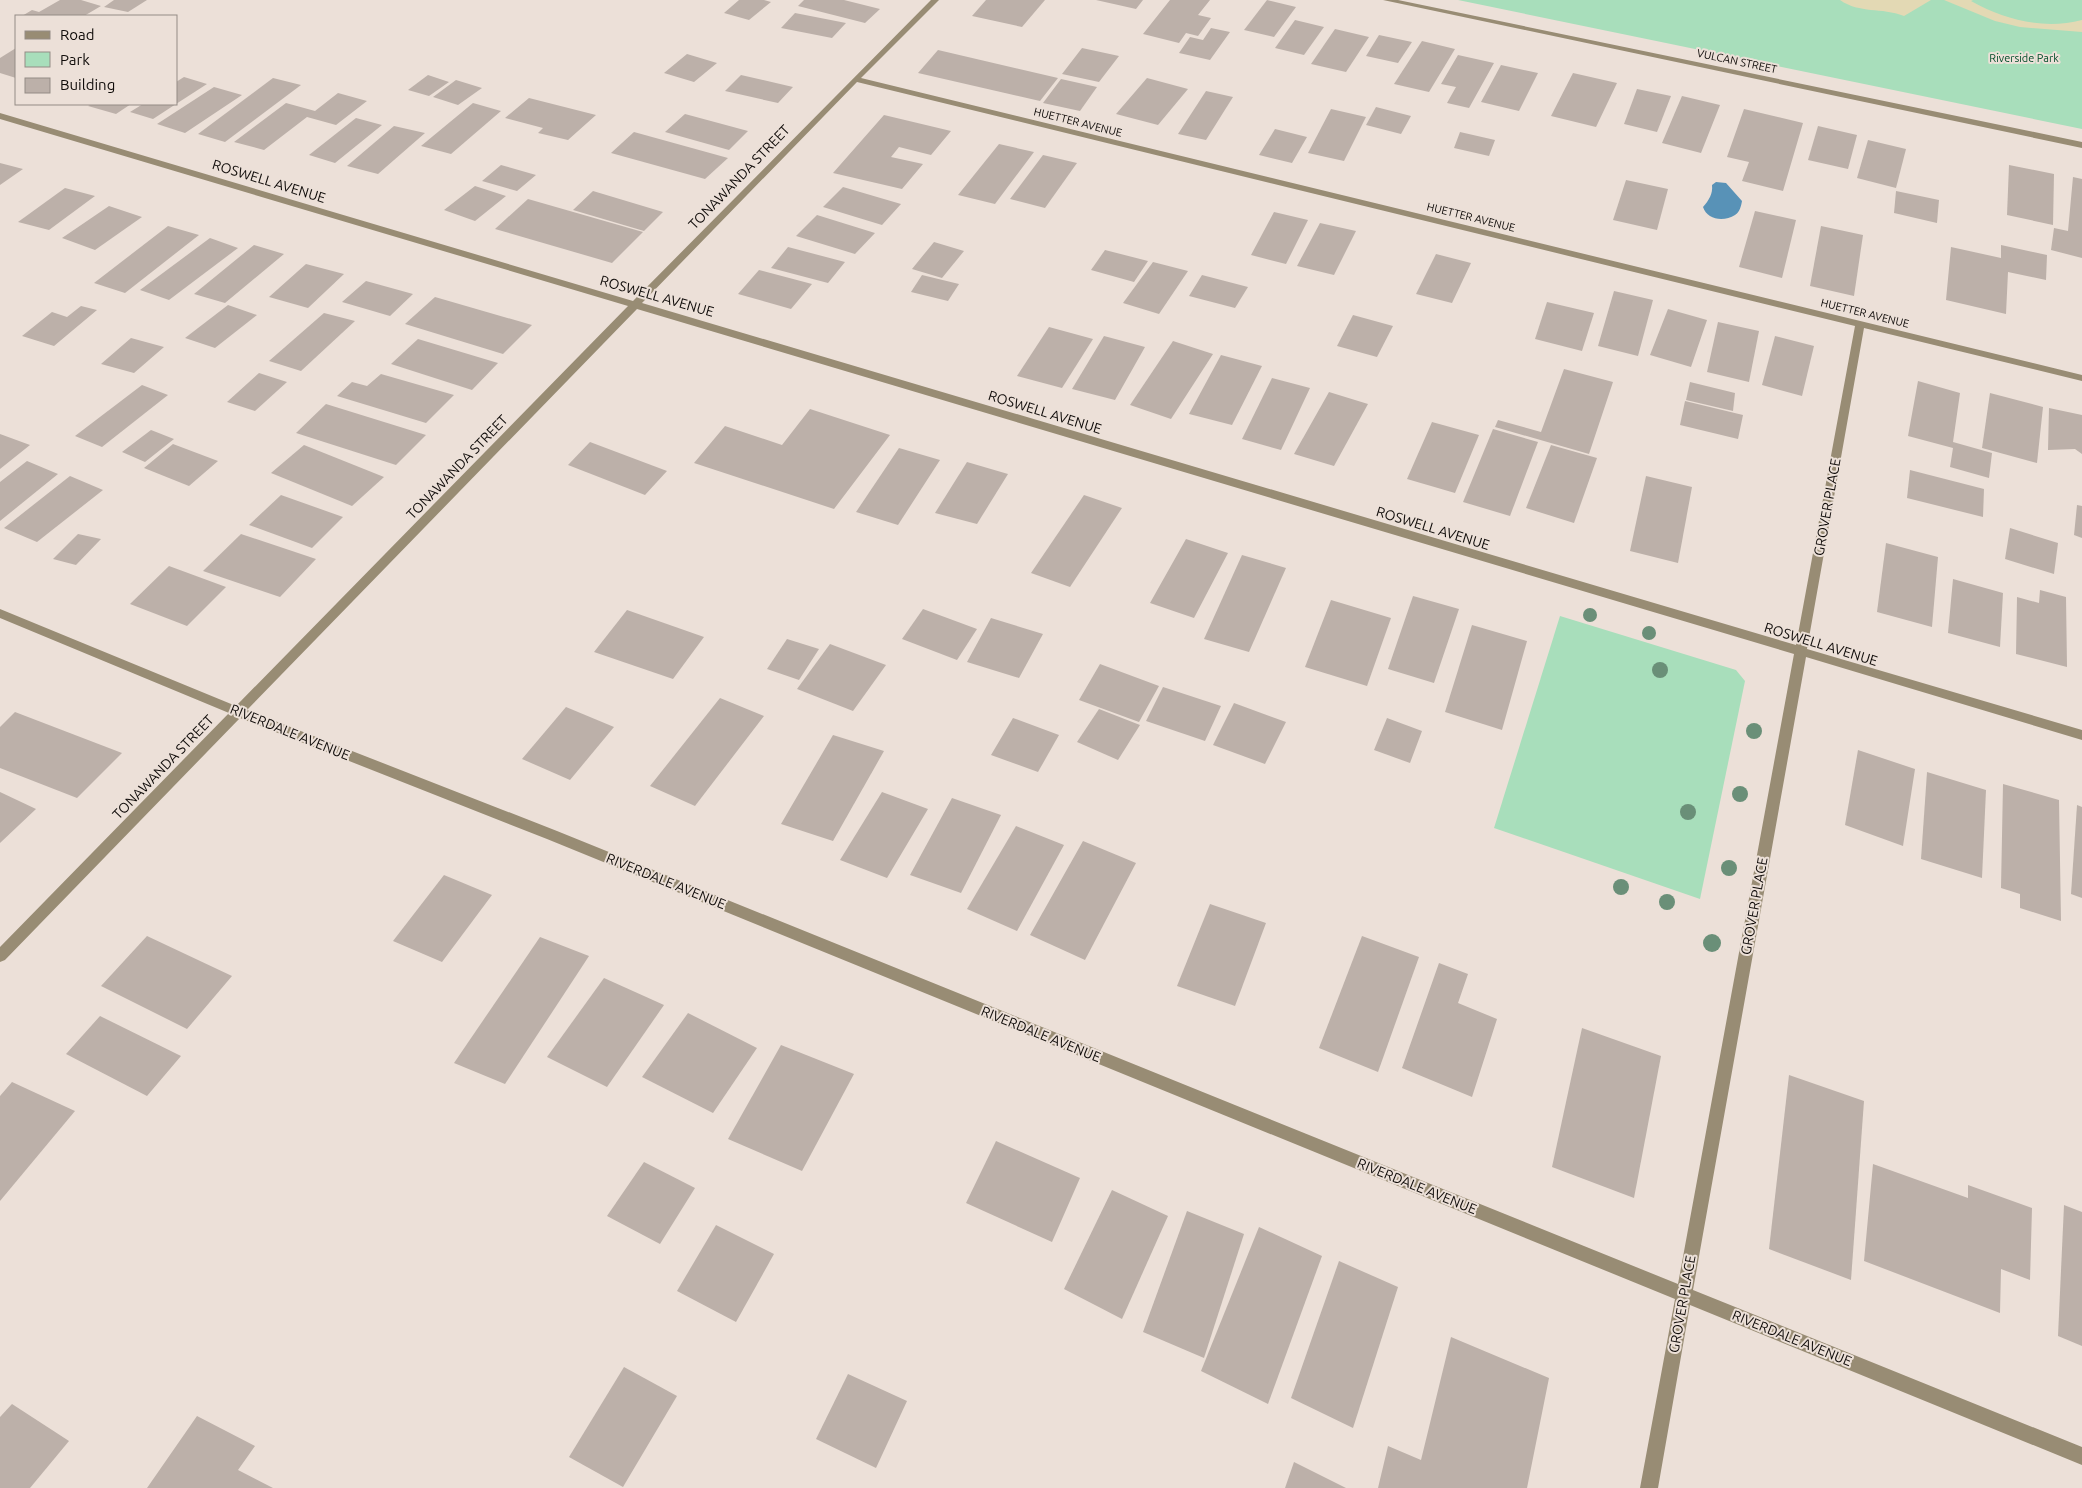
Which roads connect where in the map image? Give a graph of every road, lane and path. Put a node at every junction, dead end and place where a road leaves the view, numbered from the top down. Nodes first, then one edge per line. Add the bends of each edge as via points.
1 (935, 0) edge
2 (1387, 0) edge
3 (855, 80) junction
4 (0, 116) edge
5 (2082, 145) edge
6 (637, 305) junction
7 (1860, 324) junction
8 (2082, 378) edge
9 (0, 613) edge
10 (1800, 652) junction
11 (238, 712) junction
12 (2082, 735) edge
13 (0, 956) edge
14 (1684, 1294) junction
15 (2082, 1456) edge
16 (1649, 1488) edge

1 - 3 street, TONAWANDA STREET
2 - 5 street, VULCAN STREET
3 - 6 street, TONAWANDA STREET
3 - 7 street, HUETTER AVENUE
4 - 6 street, ROSWELL AVENUE
6 - 10 street, ROSWELL AVENUE
6 - 11 street, TONAWANDA STREET
7 - 8 street, HUETTER AVENUE
7 - 10 street, GROVER PLACE
9 - 11 street, RIVERDALE AVENUE
10 - 12 street, ROSWELL AVENUE
10 - 14 street, GROVER PLACE
11 - 13 street, TONAWANDA STREET
11 - 14 street, RIVERDALE AVENUE via 552,835
14 - 15 street, RIVERDALE AVENUE
14 - 16 street, GROVER PLACE

